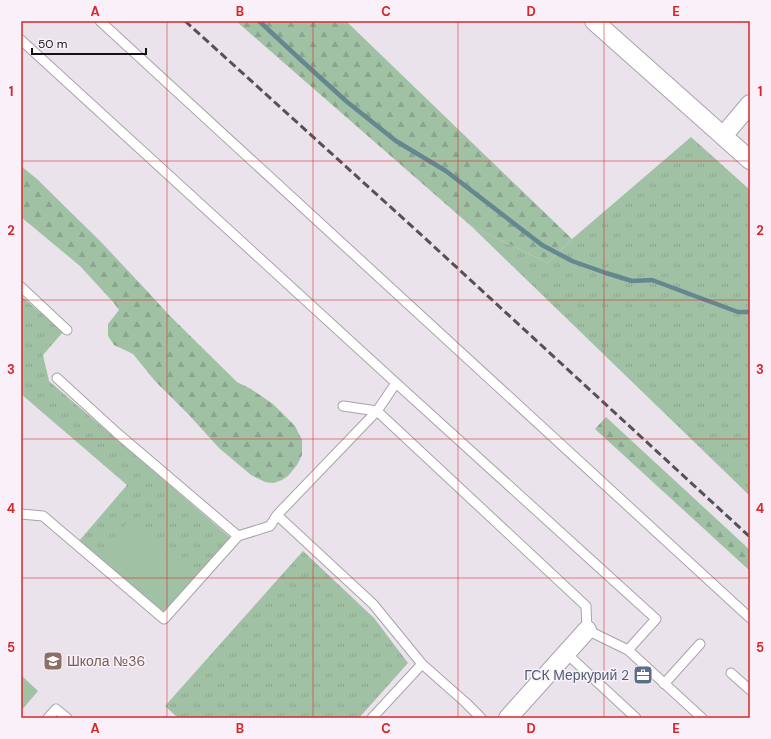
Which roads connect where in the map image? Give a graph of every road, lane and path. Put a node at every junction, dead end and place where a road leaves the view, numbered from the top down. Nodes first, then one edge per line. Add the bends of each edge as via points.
1 (100, 21) edge
2 (594, 21) edge
3 (21, 40) edge
4 (750, 104) edge
5 (722, 136) junction
6 (750, 160) edge
7 (21, 287) edge
8 (67, 330) dead end
9 (57, 378) dead end
10 (396, 383) junction
11 (343, 406) dead end
12 (377, 411) junction
13 (21, 514) edge
14 (277, 515) junction
15 (238, 536) junction
16 (750, 618) edge
17 (587, 630) junction
18 (700, 644) dead end
19 (628, 650) junction
20 (566, 653) junction
21 (422, 664) junction
22 (731, 673) dead end
23 (664, 684) junction
24 (750, 690) edge
25 (48, 718) edge
26 (67, 718) edge
27 (372, 718) edge
28 (481, 718) edge
29 (508, 718) edge
30 (636, 718) edge
31 (702, 718) edge

1 - 16 lane
2 - 5 street
3 - 10 lane
4 - 5 street
5 - 6 street
7 - 8 lane
9 - 15 lane
10 - 12 lane
10 - 19 lane via 656,619
11 - 12 lane
12 - 14 lane
12 - 17 lane via 586,606
13 - 15 lane via 43,516 164,619
14 - 15 lane via 270,526
14 - 21 lane via 373,604
17 - 19 lane
17 - 20 street
18 - 23 lane
19 - 23 lane
20 - 29 street
20 - 30 lane
21 - 27 lane
21 - 28 lane
22 - 24 lane
23 - 31 lane
25 - 26 lane via 56,709

